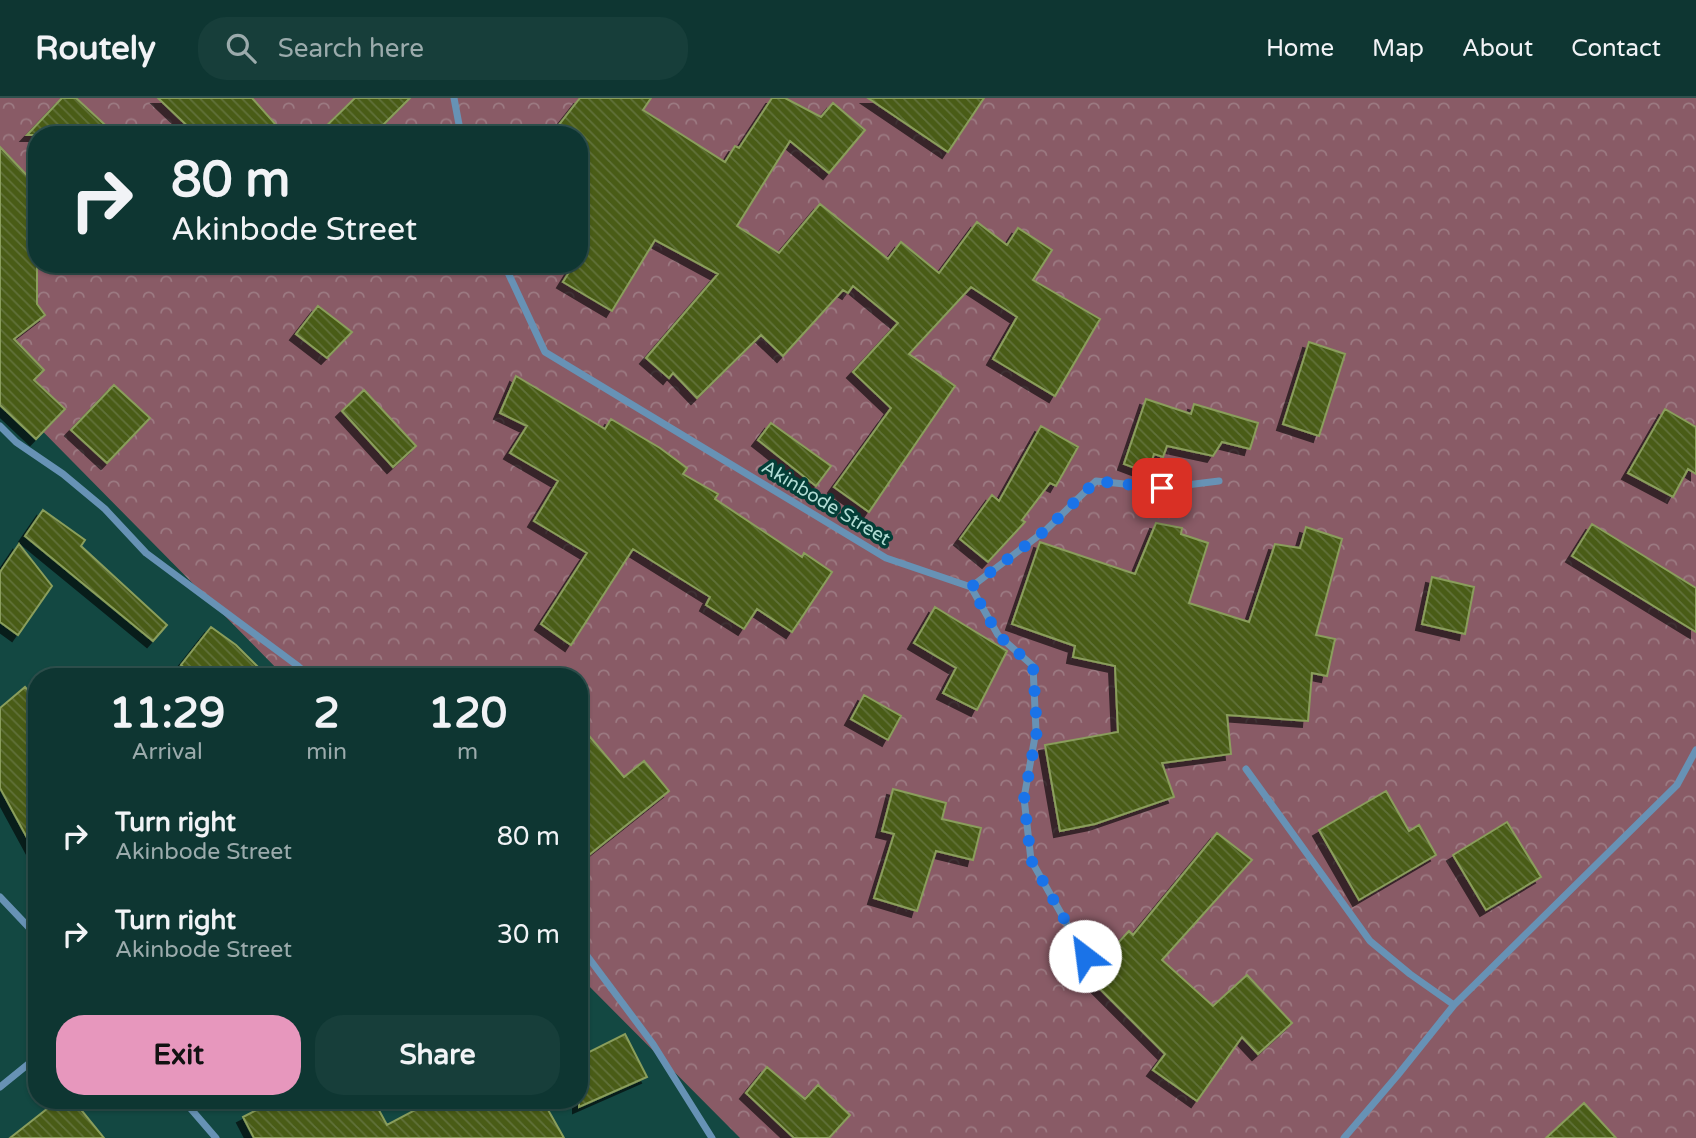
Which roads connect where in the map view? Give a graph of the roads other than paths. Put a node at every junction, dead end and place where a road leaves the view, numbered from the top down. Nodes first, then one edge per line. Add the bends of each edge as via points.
1 (454, 98) edge
2 (459, 126) edge
3 (508, 273) edge
4 (0, 426) edge
5 (1219, 481) dead end
6 (971, 587) junction
7 (301, 668) edge
8 (1696, 750) edge
9 (1246, 769) dead end
10 (0, 897) edge
11 (28, 927) edge
12 (1085, 956) dead end
13 (588, 957) edge
14 (1454, 1005) junction
15 (28, 1064) edge
16 (0, 1087) edge
17 (191, 1109) edge
18 (216, 1138) edge
19 (712, 1138) edge
20 (1344, 1138) edge

1 - 2 street
3 - 6 street, Akinbode Street via 545,352 886,558
4 - 7 street via 105,509 146,553
5 - 6 street via 1162,488 1096,481 1046,530
6 - 12 street via 998,635 1033,666 1037,731 1024,799 1031,860
8 - 14 street via 1677,785
9 - 14 street via 1370,941
10 - 11 street
13 - 19 street via 653,1044
14 - 20 street
15 - 16 street
17 - 18 street

